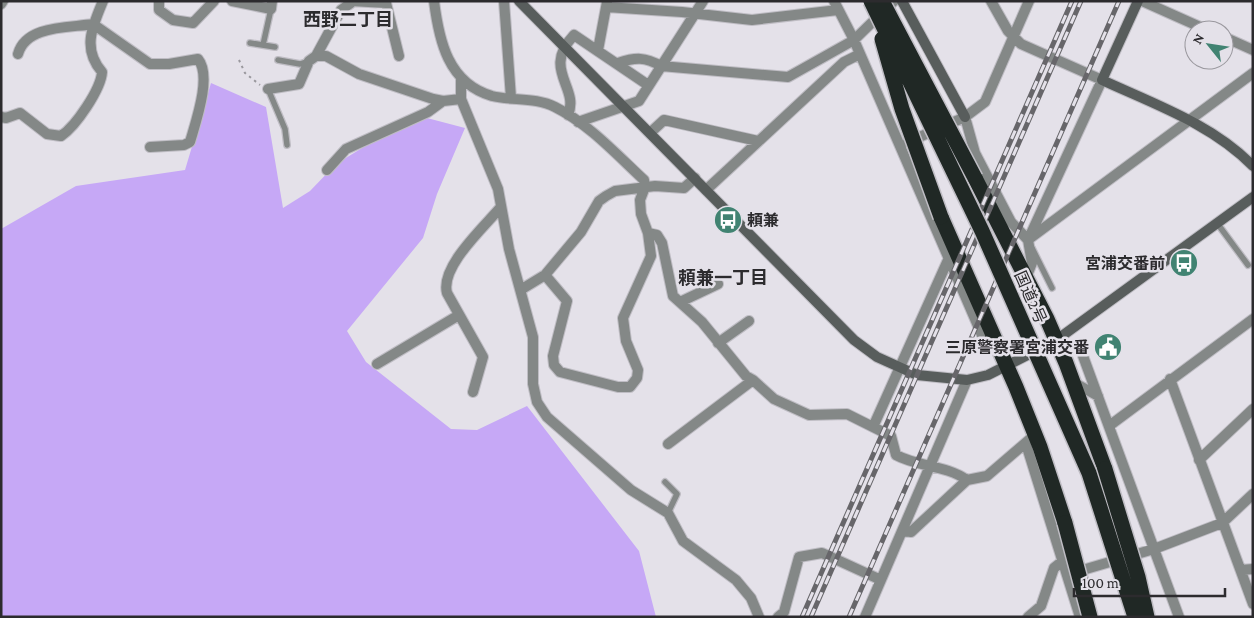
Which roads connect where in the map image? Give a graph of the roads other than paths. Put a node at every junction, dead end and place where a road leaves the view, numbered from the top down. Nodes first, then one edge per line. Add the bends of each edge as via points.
1 (103, 1) edge
2 (159, 1) edge
3 (214, 1) edge
4 (232, 1) edge
5 (434, 1) edge
6 (504, 1) edge
7 (520, 1) edge
8 (703, 1) edge
9 (871, 1) edge
10 (882, 1) edge
11 (894, 1) edge
12 (902, 1) edge
13 (991, 1) edge
14 (1029, 1) edge
15 (1138, 1) edge
16 (1142, 1) edge
17 (351, 2) edge
18 (606, 4) edge
19 (271, 5) edge
20 (836, 6) edge
21 (695, 14) junction
22 (879, 18) junction
23 (1185, 20) edge
24 (93, 24) junction
25 (1013, 38) junction
26 (854, 40) junction
27 (1234, 41) edge
28 (250, 43) dead end
29 (263, 45) junction
30 (565, 45) junction
31 (275, 47) dead end
32 (598, 50) junction
33 (1253, 50) edge
34 (18, 54) dead end
35 (860, 54) junction
36 (399, 56) dead end
37 (312, 59) junction
38 (278, 60) dead end
39 (618, 63) junction
40 (661, 66) junction
41 (1253, 73) edge
42 (461, 80) junction
43 (1102, 80) junction
44 (648, 85) junction
45 (268, 90) joint
46 (511, 98) junction
47 (461, 99) junction
48 (443, 102) junction
49 (625, 107) junction
50 (568, 115) junction
51 (1, 117) edge
52 (964, 117) junction
53 (1190, 120) junction
54 (578, 122) junction
55 (651, 132) junction
56 (758, 141) junction
57 (288, 145) dead end
58 (150, 146) dead end
59 (899, 146) junction
60 (1253, 166) edge
61 (327, 170) dead end
62 (695, 178) junction
63 (645, 186) junction
64 (706, 190) junction
65 (1253, 197) edge
66 (500, 208) junction
67 (1041, 223) junction
68 (1217, 224) junction
69 (648, 233) junction
70 (1028, 240) junction
71 (948, 260) junction
72 (1248, 265) dead end
73 (545, 275) junction
74 (1026, 278) junction
75 (718, 284) dead end
76 (1052, 288) dead end
77 (522, 289) junction
78 (680, 302) junction
79 (459, 315) junction
80 (1253, 319) edge
81 (748, 321) dead end
82 (1055, 342) junction
83 (718, 343) junction
84 (1001, 350) junction
85 (1083, 356) dead end
86 (377, 364) dead end
87 (1006, 366) junction
88 (900, 369) junction
89 (1170, 379) junction
90 (753, 380) junction
91 (967, 380) junction
92 (1073, 382) junction
93 (474, 392) dead end
94 (1098, 396) junction
95 (1253, 409) edge
96 (1109, 426) junction
97 (873, 427) junction
98 (1030, 439) junction
99 (668, 444) dead end
100 (1199, 460) junction
101 (931, 467) junction
102 (967, 480) junction
103 (666, 482) dead end
104 (1253, 494) edge
105 (668, 513) junction
106 (1222, 523) junction
107 (903, 531) junction
108 (1154, 549) junction
109 (1064, 560) junction
110 (1253, 569) edge
111 (1241, 570) junction
112 (1069, 574) junction
113 (881, 580) junction
114 (1253, 604) edge
115 (759, 617) edge
116 (778, 617) edge
117 (866, 617) edge
118 (1028, 617) edge
119 (1080, 617) edge
120 (1090, 617) edge
121 (1135, 617) edge
122 (1147, 617) edge
123 (1179, 617) edge

1 - 24 street
2 - 3 street via 159,10 173,20 193,23
4 - 19 street
5 - 42 street via 440,38
6 - 46 street
7 - 30 street
8 - 21 street
9 - 22 highway, 国道2号, bridge
10 - 74 highway, bridge
11 - 26 street
12 - 52 street
13 - 25 street
14 - 25 street
15 - 43 street
16 - 23 street
17 - 36 street via 386,3
17 - 37 street via 341,10
18 - 21 street
18 - 32 street
19 - 29 lane
20 - 21 street via 752,20
20 - 26 street
21 - 40 street
22 - 84 highway, bridge via 883,45 902,109 941,217
22 - 121 highway, 国道2号, bridge via 982,231 1089,473
24 - 34 street via 29,36
24 - 51 street via 90,51 102,72 102,82 70,130 61,136 47,134 20,113
24 - 58 street via 150,64 198,59 203,65 205,78 190,142
25 - 43 street
25 - 52 street via 984,102
26 - 35 street
26 - 40 street via 788,76
27 - 33 street
28 - 29 lane
29 - 31 lane
30 - 32 street via 574,35
30 - 49 street
30 - 50 street via 559,65 572,107
32 - 39 street
35 - 56 street via 844,62
35 - 59 street
37 - 38 lane via 300,64
37 - 45 street via 299,84
37 - 48 street via 326,56 359,74
39 - 40 street via 636,57 650,59
39 - 44 street
40 - 44 street
41 - 53 street
42 - 46 street via 491,96
42 - 47 street
43 - 53 street
43 - 67 street
44 - 49 street via 639,101
45 - 57 lane via 285,128
46 - 50 street via 555,106
47 - 48 street
47 - 66 street via 493,172
48 - 61 street via 346,149
49 - 54 street
49 - 55 street
50 - 54 street
52 - 59 street
52 - 70 street via 975,153 1011,222
53 - 60 street via 1229,145
53 - 67 street
54 - 63 street via 644,180
55 - 56 street via 664,120
55 - 62 street
56 - 64 street
59 - 71 street
62 - 63 street via 684,188
62 - 64 street
63 - 69 street via 640,214
63 - 73 street via 616,190 599,201 581,232
64 - 88 street via 854,340
65 - 68 street
66 - 77 street
66 - 79 street via 459,257 446,278 447,293
67 - 70 street
68 - 72 lane
68 - 82 street
69 - 73 street via 651,256 623,318 626,341 638,370 637,378 630,387 618,387 560,372 554,365 553,356 567,301
69 - 78 street via 657,235 662,243 673,296
70 - 74 street via 1032,263
70 - 76 lane
71 - 84 street via 982,335
71 - 88 street
73 - 77 street
74 - 82 highway
75 - 78 street
77 - 105 street via 533,337 533,384 537,402 547,417 631,490
78 - 83 street via 702,322
79 - 86 street
79 - 93 street via 483,357
80 - 89 street
81 - 83 street
82 - 87 street
82 - 92 highway
83 - 90 street
84 - 87 highway
85 - 94 street
87 - 91 street
87 - 98 highway
88 - 91 street via 918,375
88 - 97 street
89 - 96 street
89 - 100 street
90 - 97 street via 774,399 809,415 847,414
90 - 99 street
91 - 101 street
92 - 94 street
92 - 122 highway, bridge via 1105,469
94 - 96 street
95 - 100 street
96 - 108 street
97 - 101 street via 891,436 896,455
98 - 102 street via 987,476
98 - 109 street
98 - 120 highway, bridge via 1065,523
100 - 106 street
101 - 102 street via 958,473
101 - 107 street
102 - 107 street via 911,532
103 - 105 lane via 677,494
104 - 106 street
105 - 115 street via 683,541 736,580 751,598
106 - 108 street
106 - 111 street
107 - 113 street
108 - 112 street
108 - 123 street
109 - 112 street
109 - 118 street via 1054,568 1041,606
110 - 111 street
111 - 114 street
112 - 119 street
113 - 116 street via 822,553 799,557 784,612
113 - 117 street

